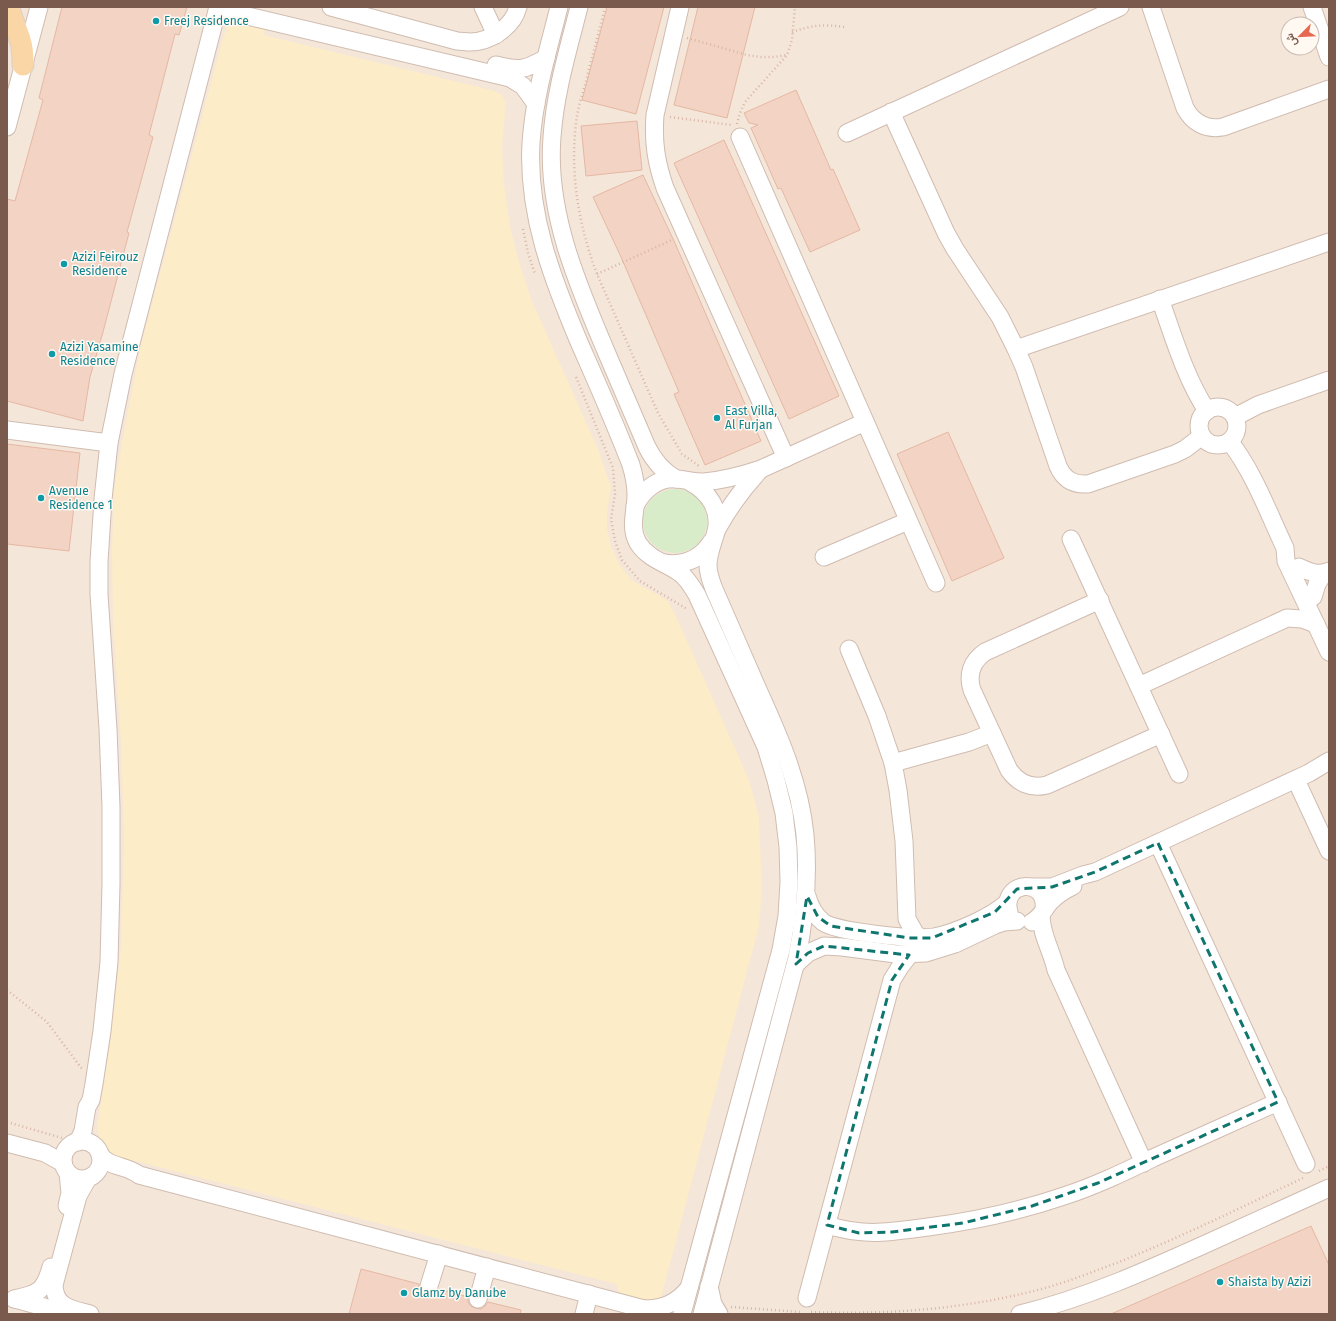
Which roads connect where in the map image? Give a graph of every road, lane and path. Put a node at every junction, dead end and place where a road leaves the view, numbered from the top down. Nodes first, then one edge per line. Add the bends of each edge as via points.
1 (9, 7) edge
2 (38, 7) edge
3 (252, 7) edge
4 (331, 7) edge
5 (483, 7) edge
6 (518, 7) edge
7 (559, 7) edge
8 (579, 7) edge
9 (605, 7) edge
10 (680, 7) edge
11 (795, 7) edge
12 (1120, 7) edge
13 (1152, 7) edge
14 (218, 8) edge
15 (1316, 8) edge
16 (844, 27) dead end
17 (792, 32) junction
18 (674, 34) junction
19 (496, 35) junction
20 (787, 55) junction
21 (1329, 57) edge
22 (546, 58) junction
23 (23, 65) junction
24 (1329, 89) edge
25 (536, 104) junction
26 (891, 112) junction
27 (654, 114) junction
28 (7, 127) edge
29 (847, 133) dead end
30 (740, 137) dead end
31 (686, 234) junction
32 (1329, 242) edge
33 (530, 260) dead end
34 (597, 274) junction
35 (536, 275) dead end
36 (1160, 299) junction
37 (1016, 349) junction
38 (574, 372) dead end
39 (1329, 380) edge
40 (1207, 411) junction
41 (1235, 417) junction
42 (865, 422) junction
43 (7, 430) edge
44 (1202, 436) junction
45 (1230, 442) junction
46 (109, 444) junction
47 (786, 458) junction
48 (762, 469) junction
49 (719, 480) junction
50 (683, 481) junction
51 (635, 506) junction
52 (908, 521) junction
53 (714, 537) junction
54 (1071, 539) dead end
55 (1285, 548) junction
56 (824, 557) dead end
57 (655, 559) junction
58 (1299, 567) junction
59 (1327, 572) edge
60 (936, 583) dead end
61 (1307, 595) junction
62 (1100, 600) junction
63 (691, 615) dead end
64 (1287, 618) junction
65 (1322, 629) edge
66 (849, 649) dead end
67 (1329, 652) edge
68 (1139, 686) junction
69 (992, 733) junction
70 (1161, 734) junction
71 (1329, 761) edge
72 (892, 762) junction
73 (1329, 768) edge
74 (1179, 774) dead end
75 (1303, 776) junction
76 (1158, 843) junction
77 (1329, 851) edge
78 (1095, 872) junction
79 (905, 877) junction
80 (1032, 888) junction
81 (807, 896) junction
82 (1008, 902) junction
83 (1042, 912) junction
84 (1020, 922) junction
85 (875, 933) junction
86 (920, 938) junction
87 (875, 951) junction
88 (910, 954) junction
89 (796, 964) junction
90 (1056, 970) junction
91 (892, 980) junction
92 (7, 990) edge
93 (92, 1092) junction
94 (1278, 1102) junction
95 (7, 1122) edge
96 (7, 1143) edge
97 (85, 1147) junction
98 (1144, 1163) junction
99 (1329, 1166) edge
100 (66, 1168) junction
101 (1309, 1171) junction
102 (139, 1175) junction
103 (90, 1177) junction
104 (1329, 1188) edge
105 (827, 1225) junction
106 (439, 1254) junction
107 (487, 1267) junction
108 (709, 1285) junction
109 (429, 1286) dead end
110 (689, 1287) junction
111 (589, 1294) junction
112 (10, 1298) edge
113 (807, 1298) dead end
114 (478, 1299) dead end
115 (649, 1311) edge
116 (723, 1311) edge
117 (1042, 1311) edge
118 (69, 1314) edge
119 (90, 1314) edge
120 (584, 1314) edge
121 (682, 1314) edge
122 (702, 1314) edge
123 (1020, 1314) edge

1 - 23 main road via 21,41
2 - 23 street
3 - 22 street via 509,68 527,68
4 - 19 street via 457,41 477,41
5 - 19 street
6 - 19 street via 508,25
7 - 22 street
8 - 50 street via 564,64 552,132 552,176 558,212 582,295 647,447 656,462 668,474
9 - 34 path via 578,115 574,153 576,193 589,253
10 - 18 street
11 - 17 path
12 - 26 street
13 - 24 street via 1185,108 1192,119 1203,126 1223,126
14 - 25 street via 510,78 523,86
14 - 46 street via 122,374
15 - 21 street
16 - 17 path via 826,24
17 - 20 path
18 - 20 path via 747,55
18 - 27 street
20 - 27 path via 745,102 737,125
22 - 25 street
23 - 28 street
25 - 51 street via 531,144 536,219 561,299 631,464
26 - 29 street
26 - 37 street via 946,233 1000,317
27 - 31 street via 655,151 659,170
30 - 42 street
31 - 34 path
31 - 47 street
32 - 36 street
33 - 35 path
34 - 49 path via 658,412 682,454
36 - 37 street
36 - 40 street via 1186,373
37 - 44 street via 1060,472 1075,484 1088,484 1160,459 1185,449
38 - 63 path via 613,468 615,494 612,519 615,541 622,560 640,581 687,609
39 - 41 street via 1258,405
40 - 41 street via 1219,407 1231,412
40 - 44 street via 1200,420
41 - 45 street via 1236,433
42 - 47 street
42 - 52 street
43 - 46 street
44 - 45 street via 1215,445
45 - 55 street via 1245,464
46 - 93 street via 103,499 99,594 110,783 111,923 106,997
47 - 48 street
48 - 49 street
48 - 53 street via 731,505
49 - 50 street
50 - 51 street via 667,480 651,486
50 - 53 street via 705,492 712,503 716,515
51 - 57 street via 633,530 645,552
52 - 56 street
52 - 60 street
53 - 57 street via 704,552 692,560 674,564
53 - 81 street via 708,564 709,576 782,743 792,772 805,834
54 - 62 street
55 - 58 street via 1292,554
55 - 61 street via 1286,561
57 - 110 street via 681,574 690,582 697,595 766,747 784,813 788,847 787,916 781,950
58 - 59 street via 1311,572
58 - 61 street
59 - 61 street
61 - 64 street
61 - 65 street
62 - 68 street
62 - 69 street via 985,652 974,661 970,683
64 - 65 street via 1302,618
64 - 68 street
65 - 67 street
66 - 72 street via 877,716
68 - 70 street
69 - 70 street via 1017,780 1029,786 1041,787
69 - 72 street via 969,742
70 - 74 street
71 - 75 street
72 - 79 street via 902,816
73 - 75 street
75 - 76 street
75 - 77 street
76 - 78 street
76 - 94 street
78 - 80 street via 1052,887
78 - 83 street via 1059,894
79 - 85 street via 897,919 893,925
79 - 86 street via 907,919
80 - 82 street via 1017,889 1012,892
80 - 83 street via 1041,894 1044,904
81 - 85 street via 813,911 824,922 837,928
81 - 89 street
82 - 84 street via 1010,915
82 - 86 street via 995,912 954,931 932,938
83 - 84 street via 1033,922
83 - 90 street via 1042,929
84 - 88 street via 1004,922 939,950
84 - 90 street via 1035,936
85 - 86 street
85 - 87 street
87 - 88 street
87 - 89 street via 824,946 808,953
87 - 91 street via 890,966
88 - 91 street
89 - 108 street
90 - 98 street
91 - 105 street
92 - 93 path via 47,1022
93 - 97 street via 94,1107
94 - 98 street
94 - 101 street
95 - 97 path
96 - 100 street via 45,1153
97 - 100 street via 65,1152
97 - 102 street via 111,1164
97 - 103 street via 100,1166
98 - 105 street via 1065,1196 963,1223 876,1233 843,1230
99 - 101 path
100 - 103 street via 77,1178
100 - 112 street via 70,1187 69,1199 48,1279 33,1295
101 - 116 path via 1148,1250 1046,1288 997,1300 906,1312 847,1314
102 - 103 street via 128,1176 109,1172
102 - 106 street
103 - 119 street via 78,1196 54,1284 54,1293 63,1305
104 - 117 street via 1144,1271
105 - 113 street
106 - 107 street
106 - 109 street
107 - 111 street
107 - 114 street
108 - 116 street via 713,1304
108 - 122 street
110 - 115 street via 683,1296 674,1302
110 - 121 street
111 - 115 street
111 - 120 street
112 - 118 street
117 - 123 street

